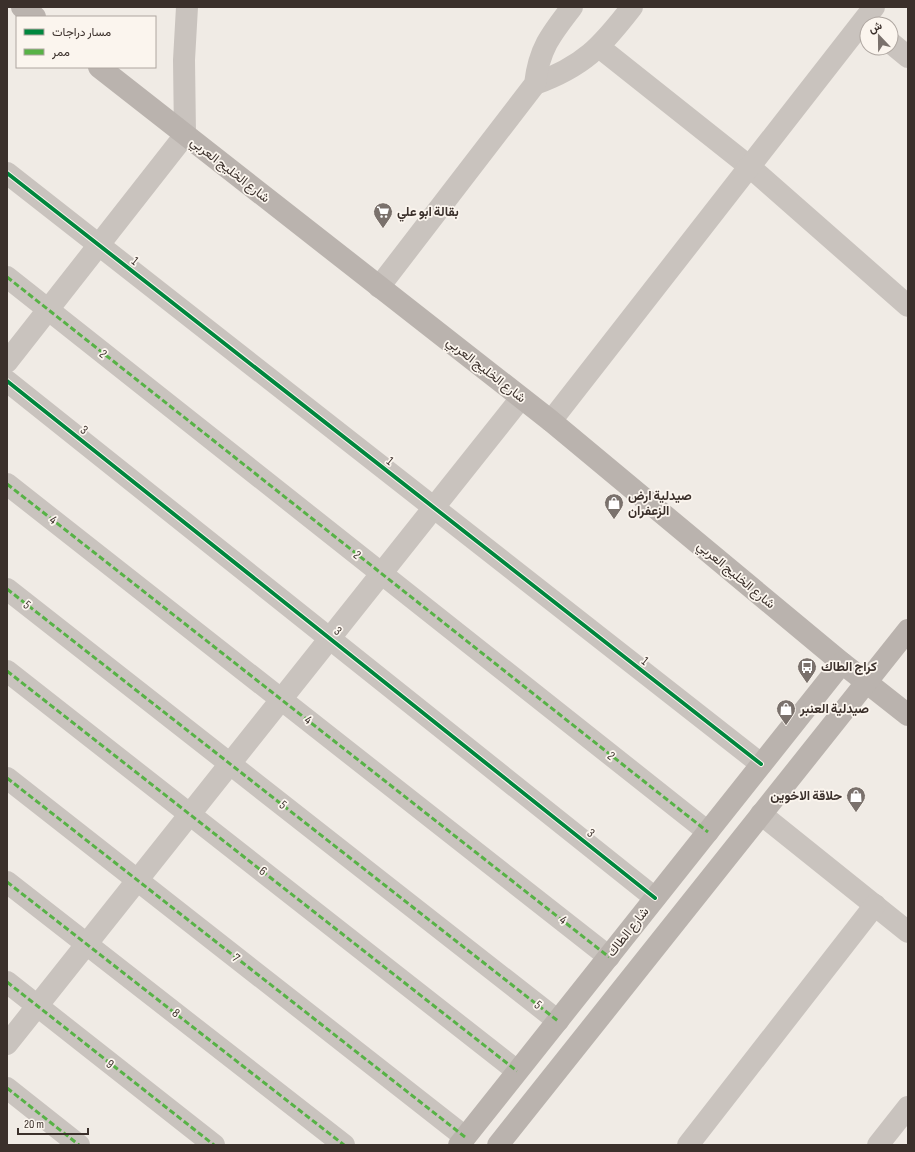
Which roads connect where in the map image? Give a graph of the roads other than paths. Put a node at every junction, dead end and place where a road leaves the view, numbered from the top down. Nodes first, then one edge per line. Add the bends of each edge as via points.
1 (22, 7) edge
2 (187, 7) edge
3 (632, 7) edge
4 (561, 11) edge
5 (34, 16) edge
6 (859, 28) edge
7 (599, 48) junction
8 (899, 50) edge
9 (908, 57) edge
10 (100, 68) edge
11 (535, 84) junction
12 (185, 135) junction
13 (750, 167) junction
14 (7, 173) edge
15 (98, 245) junction
16 (7, 277) edge
17 (379, 287) junction
18 (908, 306) edge
19 (48, 310) junction
20 (7, 362) edge
21 (7, 381) edge
22 (521, 398) junction
23 (551, 421) junction
24 (7, 484) edge
25 (434, 508) junction
26 (381, 574) junction
27 (7, 589) edge
28 (908, 630) edge
29 (331, 638) junction
30 (842, 662) junction
31 (7, 671) edge
32 (866, 682) junction
33 (282, 699) junction
34 (908, 715) edge
35 (231, 763) junction
36 (761, 764) junction
37 (7, 778) edge
38 (190, 814) junction
39 (761, 814) junction
40 (708, 832) junction
41 (137, 881) junction
42 (7, 882) edge
43 (655, 898) junction
44 (875, 905) junction
45 (908, 932) edge
46 (87, 944) junction
47 (609, 957) junction
48 (7, 982) edge
49 (37, 1006) junction
50 (558, 1021) junction
51 (7, 1044) edge
52 (518, 1071) junction
53 (7, 1088) edge
54 (908, 1107) edge
55 (462, 1141) edge
56 (79, 1145) edge
57 (214, 1145) edge
58 (344, 1145) edge
59 (498, 1145) edge
60 (688, 1145) edge
61 (878, 1145) edge

1 - 5 main road
2 - 12 street via 184,60
3 - 7 street
4 - 11 street via 543,49 537,66
6 - 13 street
7 - 11 street via 571,68
7 - 13 street
8 - 9 street
10 - 12 main road, شارع الخليج العربي
11 - 17 street
12 - 15 street
12 - 17 main road, شارع الخليج العربي
13 - 18 street
13 - 23 street
14 - 15 street, 1
15 - 19 street
15 - 25 street, 1
16 - 19 street, 2
17 - 22 main road, شارع الخليج العربي
19 - 20 street
19 - 26 street, 2
21 - 29 street, 3
22 - 23 main road, شارع الخليج العربي
22 - 25 street
23 - 30 main road, شارع الخليج العربي
24 - 33 street, 4
25 - 26 street
25 - 36 street, 1
26 - 29 street
26 - 40 street, 2
27 - 35 street, 5
28 - 32 main road
29 - 33 street
29 - 43 street, 3
30 - 32 main road, شارع الخليج العربي
30 - 36 main road, شارع الطاك
31 - 38 street, 6
32 - 34 main road, شارع الخليج العربي
32 - 39 main road
33 - 35 street
33 - 47 street, 4
35 - 38 street
35 - 50 street, 5
36 - 40 main road, شارع الطاك
37 - 41 street, 7
38 - 41 street
38 - 52 street, 6
39 - 44 street
39 - 59 main road
40 - 43 main road, شارع الطاك
41 - 46 street
41 - 55 street, 7
42 - 46 street, 8
43 - 47 main road, شارع الطاك
44 - 45 street
44 - 60 street
46 - 49 street
46 - 58 street, 8
47 - 50 main road, شارع الطاك
48 - 49 street, 9
49 - 51 street
49 - 57 street, 9
50 - 52 main road, شارع الطاك
52 - 55 main road, شارع الطاك
53 - 56 street
54 - 61 street

